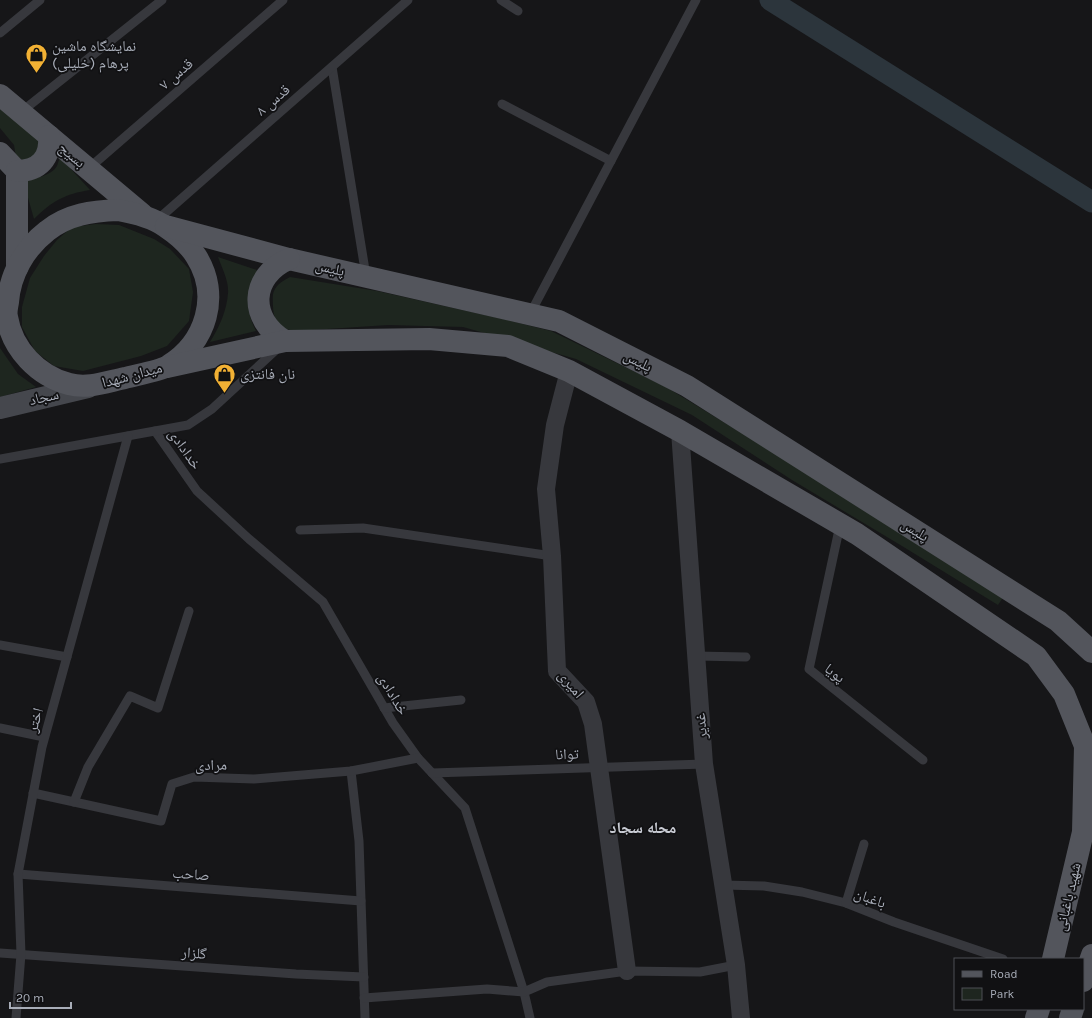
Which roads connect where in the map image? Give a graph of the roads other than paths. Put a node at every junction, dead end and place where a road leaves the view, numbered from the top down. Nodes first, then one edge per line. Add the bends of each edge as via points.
1 (40, 0) edge
2 (162, 0) edge
3 (283, 0) edge
4 (408, 0) edge
5 (501, 0) edge
6 (696, 0) edge
7 (518, 11) dead end
8 (0, 33) edge
9 (332, 66) junction
10 (0, 95) edge
11 (502, 104) dead end
12 (21, 112) junction
13 (49, 136) junction
14 (0, 153) edge
15 (611, 161) junction
16 (88, 169) junction
17 (17, 171) junction
18 (155, 221) junction
19 (289, 259) junction
20 (17, 268) junction
21 (366, 276) junction
22 (4, 295) edge
23 (530, 314) junction
24 (285, 341) junction
25 (167, 367) junction
26 (569, 371) junction
27 (88, 387) junction
28 (0, 408) edge
29 (155, 431) junction
30 (680, 431) junction
31 (128, 436) junction
32 (0, 458) edge
33 (840, 525) junction
34 (300, 530) dead end
35 (552, 556) junction
36 (189, 611) dead end
37 (0, 646) edge
38 (1092, 652) edge
39 (67, 656) junction
40 (696, 656) junction
41 (746, 657) dead end
42 (461, 700) dead end
43 (384, 708) junction
44 (0, 728) edge
45 (44, 737) junction
46 (418, 758) junction
47 (923, 760) dead end
48 (704, 764) junction
49 (599, 766) junction
50 (351, 771) junction
51 (432, 773) junction
52 (33, 793) junction
53 (74, 802) junction
54 (864, 844) dead end
55 (18, 874) junction
56 (723, 886) junction
57 (361, 901) junction
58 (846, 903) junction
59 (0, 953) edge
60 (22, 954) junction
61 (1092, 955) edge
62 (1000, 958) edge
63 (1053, 958) edge
64 (736, 965) junction
65 (627, 971) junction
66 (364, 977) junction
67 (1084, 985) edge
68 (524, 992) junction
69 (364, 998) junction
70 (16, 1018) edge
71 (364, 1018) edge
72 (530, 1018) edge
73 (741, 1018) edge

1 - 8 lane
2 - 12 lane
3 - 16 lane, قدس ۷
4 - 9 lane, قدس ۸
5 - 7 lane
6 - 15 lane
9 - 18 lane, قدس ۸
9 - 21 lane
10 - 12 main road, بسیج
11 - 15 lane
12 - 13 main road, بسیج
13 - 16 main road, بسیج
13 - 17 main road via 49,150 42,162 30,170
14 - 17 main road
15 - 23 lane
16 - 18 main road, بسیج
17 - 20 main road
18 - 19 main road, پلیس
18 - 20 main road, میدان شهدا via 118,210 94,211 70,218 48,230 30,247
18 - 25 main road, میدان شهدا via 185,242 196,256 204,272 208,290 208,309 203,327 194,343
19 - 21 main road, پلیس
19 - 24 main road via 279,263 268,274 260,288 259,298 259,309 268,328
20 - 22 main road, میدان شهدا
21 - 23 main road, پلیس
22 - 27 main road, میدان شهدا via 6,316 21,352 34,366 51,377 69,384
23 - 38 main road, پلیس via 559,321 686,386 1058,621
24 - 25 main road
24 - 26 main road via 429,339 508,346
24 - 29 lane via 212,409 188,425
25 - 27 main road, میدان شهدا
26 - 30 main road
26 - 35 street, امیری via 555,425 546,489
27 - 28 street, سجاد
29 - 31 lane
29 - 43 lane, خدادادی via 197,491 248,539 323,602
30 - 33 main road
30 - 40 street, غدیر
31 - 32 lane
31 - 39 lane, اختر
33 - 47 lane, پویا via 808,669
33 - 63 main road, شهید باغبانی via 1036,656 1064,694 1085,746 1083,832
34 - 35 lane via 363,528
35 - 49 street, امیری via 557,671 586,702 593,724
36 - 53 lane via 158,708 130,696 88,767
37 - 39 lane
39 - 45 lane, اختر
40 - 41 lane
40 - 48 street, غدیر
42 - 43 lane
43 - 46 lane, خدادادی
44 - 45 lane
45 - 52 lane, اختر
46 - 50 lane, مرادی
46 - 51 lane, خدادادی
48 - 49 lane, توانا
48 - 56 street, غدیر
49 - 51 lane, توانا
49 - 65 street, امیری
50 - 53 lane, مرادی via 254,779 194,777 172,784 161,821
50 - 57 lane via 359,841
51 - 68 lane, خدادادی via 465,808
52 - 53 lane, مرادی
52 - 55 lane, اختر
54 - 58 lane
55 - 57 lane, صاحب
55 - 60 lane, اختر
56 - 58 lane, باغبان via 764,886
56 - 64 street, غدیر
57 - 66 lane
58 - 62 lane, باغبان
59 - 60 lane, گلزار
60 - 66 lane, گلزار
60 - 70 lane, اختر
61 - 67 main road
64 - 65 lane via 700,972
64 - 73 street, غدیر
65 - 68 lane via 547,982
66 - 69 lane
68 - 69 lane via 487,989
68 - 72 lane, خدادادی
69 - 71 lane

